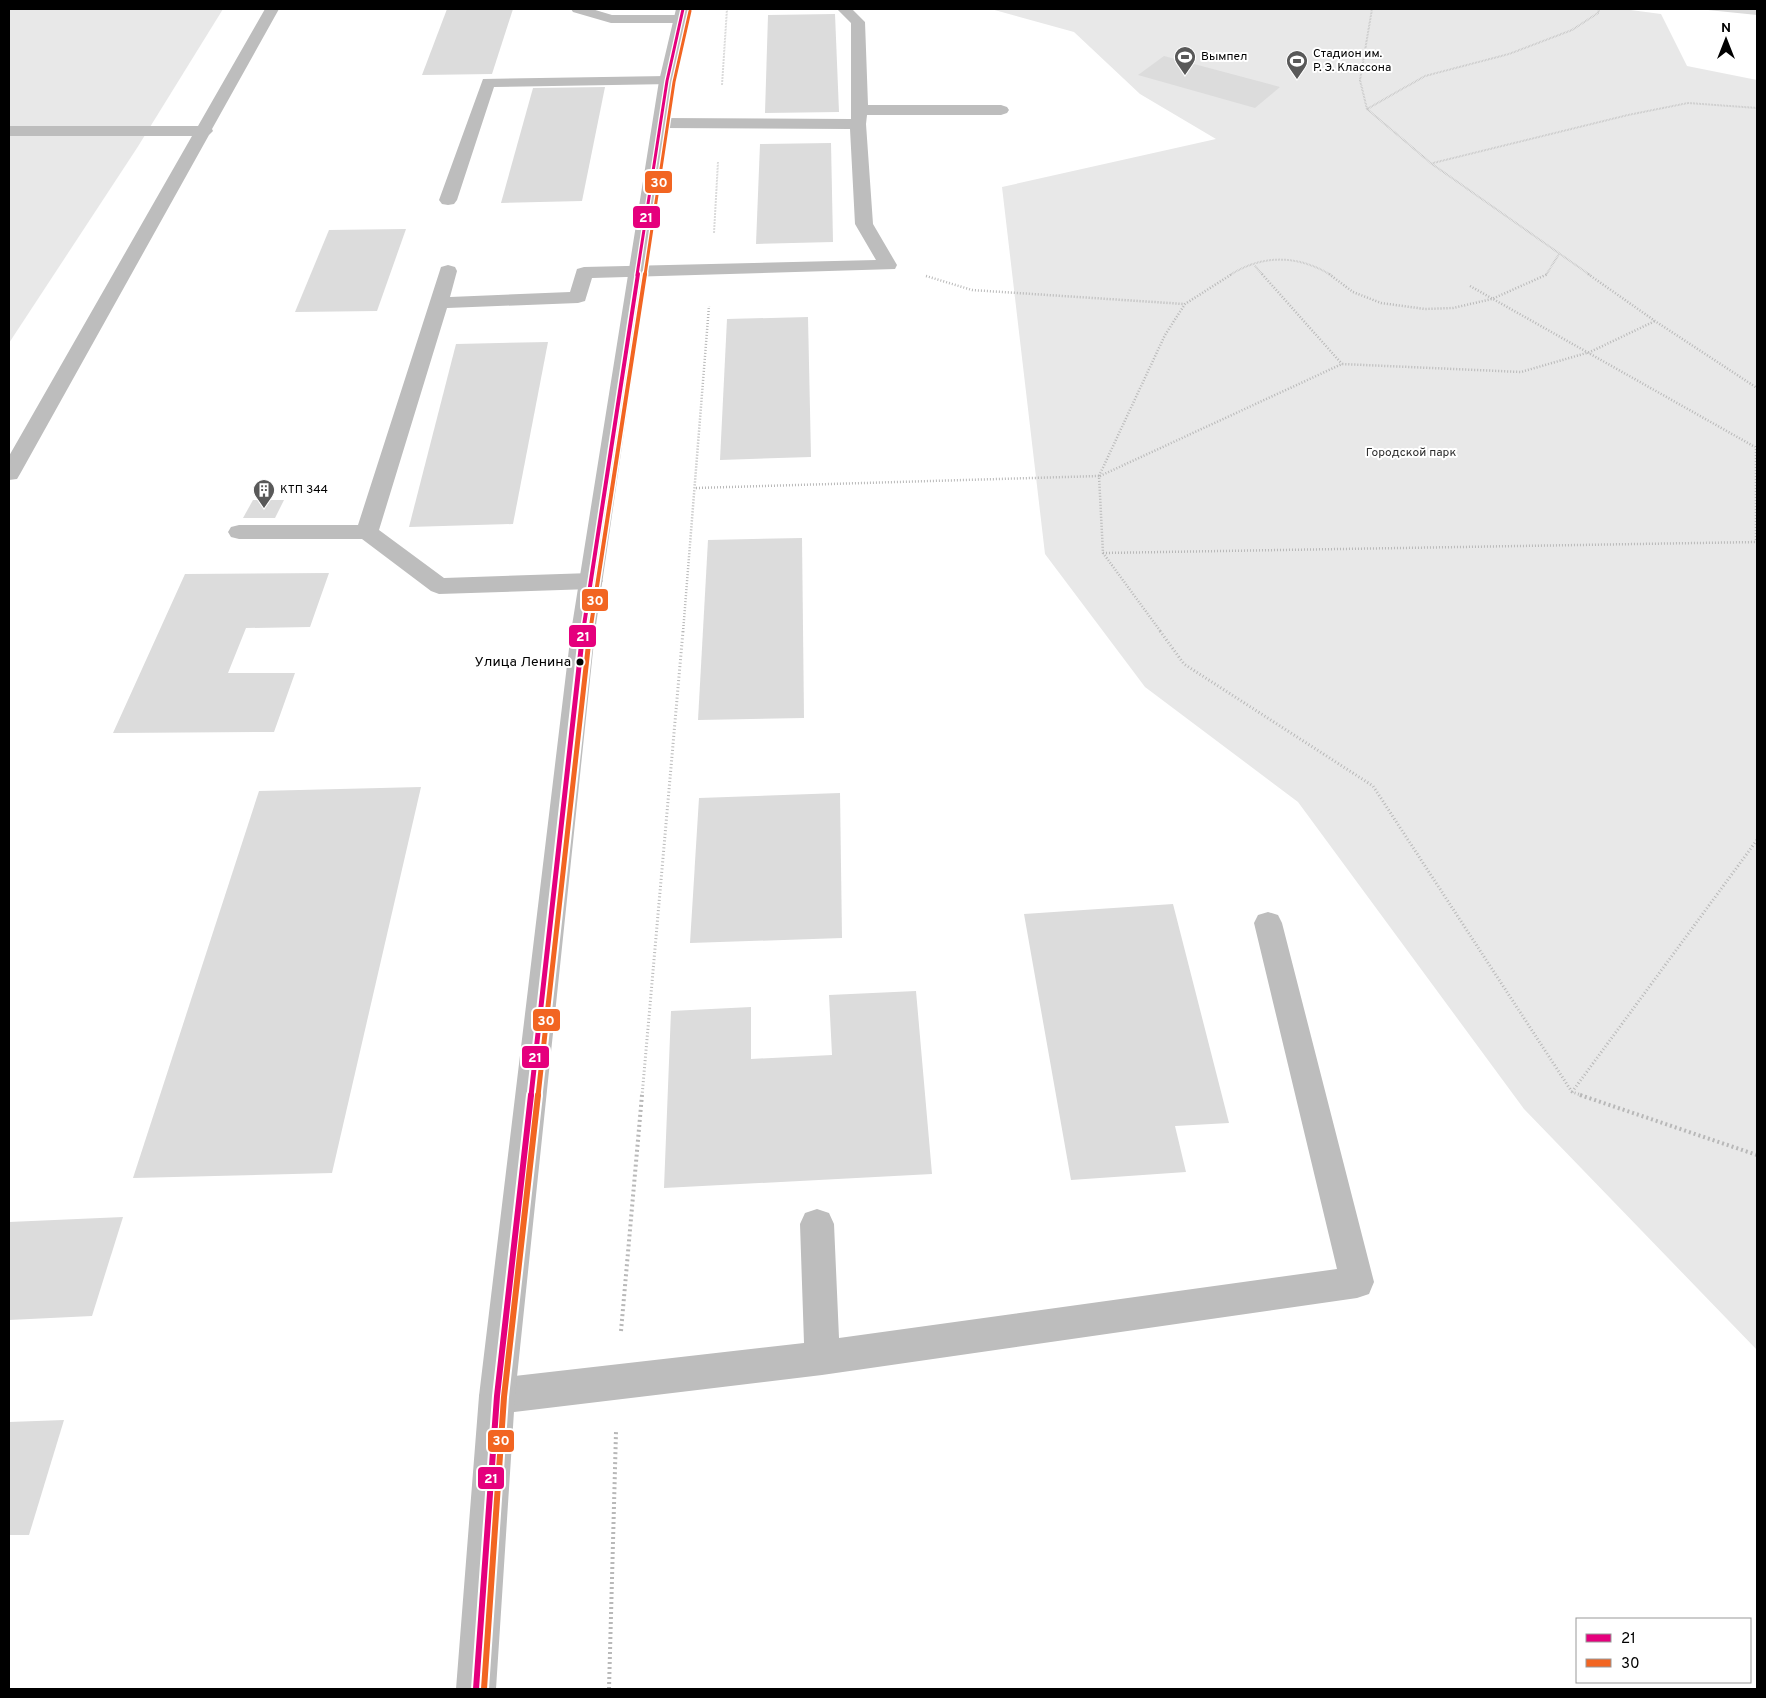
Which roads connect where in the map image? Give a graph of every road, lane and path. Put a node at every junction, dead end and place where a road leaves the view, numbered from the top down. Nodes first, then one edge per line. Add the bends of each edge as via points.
1 (272, 9) edge
2 (578, 9) edge
3 (727, 9) edge
4 (844, 9) edge
5 (1372, 9) edge
6 (1599, 9) edge
7 (682, 14) edge
8 (667, 81) junction
9 (1757, 108) edge
10 (1368, 109) junction
11 (1001, 110) dead end
12 (859, 117) junction
13 (720, 122) junction
14 (661, 123) junction
15 (9, 131) edge
16 (205, 131) junction
17 (1432, 164) junction
18 (448, 200) dead end
19 (1559, 254) junction
20 (888, 265) junction
21 (1255, 266) dead end
22 (712, 269) junction
23 (448, 271) dead end
24 (636, 271) junction
25 (1470, 286) dead end
26 (1492, 299) junction
27 (438, 302) junction
28 (1185, 304) junction
29 (1655, 321) junction
30 (1590, 352) junction
31 (1342, 364) junction
32 (1757, 388) edge
33 (1756, 446) edge
34 (9, 474) edge
35 (1099, 476) junction
36 (696, 488) junction
37 (239, 532) dead end
38 (367, 532) junction
39 (1757, 541) edge
40 (1103, 553) junction
41 (591, 581) junction
42 (1757, 840) edge
43 (1268, 923) dead end
44 (1572, 1092) junction
45 (1757, 1155) edge
46 (817, 1224) dead end
47 (822, 1358) junction
48 (617, 1382) junction
49 (497, 1396) junction
50 (476, 1689) edge
51 (609, 1689) edge

1 - 16 street
2 - 7 street via 611,20
3 - 13 path
4 - 12 street via 858,22
5 - 10 path via 1360,80
6 - 10 path via 1572,30 1509,54 1425,76
7 - 8 street
8 - 14 street
8 - 18 street via 488,82
9 - 17 path via 1688,103 1628,114
10 - 17 path
11 - 12 street
12 - 13 street
12 - 20 street via 864,224
13 - 14 street
13 - 22 path
14 - 24 street
15 - 16 street
16 - 34 street
17 - 19 path
19 - 26 path via 1547,275
19 - 29 path
20 - 22 street
20 - 28 path via 972,290
21 - 31 path
22 - 24 street
22 - 36 path
23 - 27 street
24 - 27 street via 584,273 578,297
24 - 41 street
25 - 26 path
26 - 28 path via 1453,308 1425,309 1381,302 1353,292 1316,266 1293,260 1265,260 1246,265
26 - 30 path
27 - 38 street
28 - 35 path via 1165,335
29 - 30 path
29 - 32 path
30 - 31 path via 1521,372
30 - 33 path
31 - 35 path
33 - 39 path
35 - 36 path
35 - 40 path
36 - 48 path
37 - 38 street
38 - 41 street via 439,586
39 - 40 path
40 - 44 path via 1184,664 1373,786
41 - 49 street
42 - 44 path
43 - 47 street via 1356,1282
44 - 45 path
46 - 47 street
47 - 48 street
48 - 49 street
48 - 51 path
49 - 50 street

